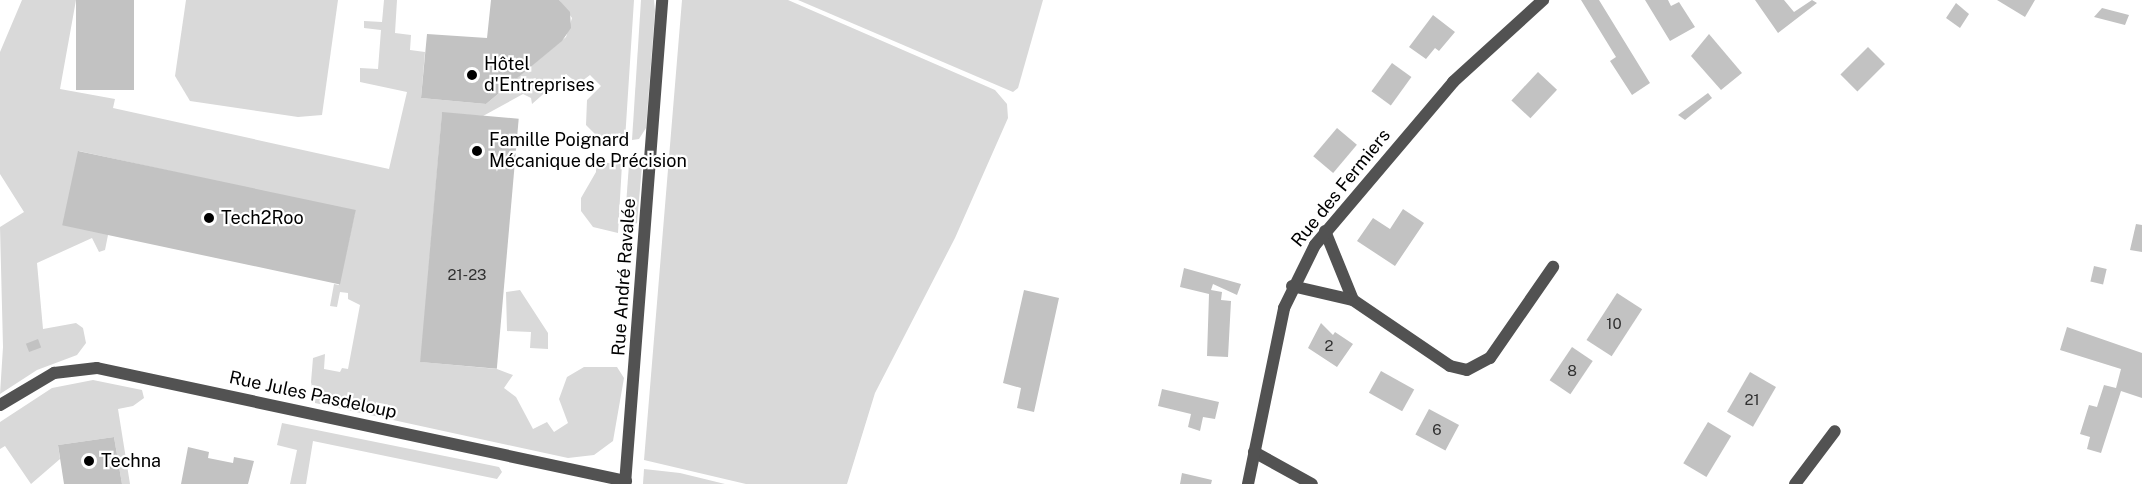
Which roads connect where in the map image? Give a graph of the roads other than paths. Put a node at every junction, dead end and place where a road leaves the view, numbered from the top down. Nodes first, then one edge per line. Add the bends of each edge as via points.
1 (662, 0) edge
2 (1543, 0) edge
3 (1325, 231) junction
4 (1553, 267) dead end
5 (1292, 286) junction
6 (1353, 300) junction
7 (0, 405) edge
8 (1835, 431) dead end
9 (1254, 452) junction
10 (625, 482) edge
11 (1248, 484) edge
12 (1312, 484) edge
13 (1795, 484) edge

1 - 10 street, Rue André Ravalée
2 - 3 street, Rue des Fermiers via 1453,82
3 - 5 street, Rue des Fermiers
3 - 6 street
4 - 6 street via 1490,358 1467,370 1449,366
5 - 6 street
5 - 9 street, Rue des Fermiers via 1276,334
7 - 10 street, Rue Jules Pasdeloup via 54,373 97,368
8 - 13 street
9 - 11 street, Rue des Fermiers
9 - 12 street

